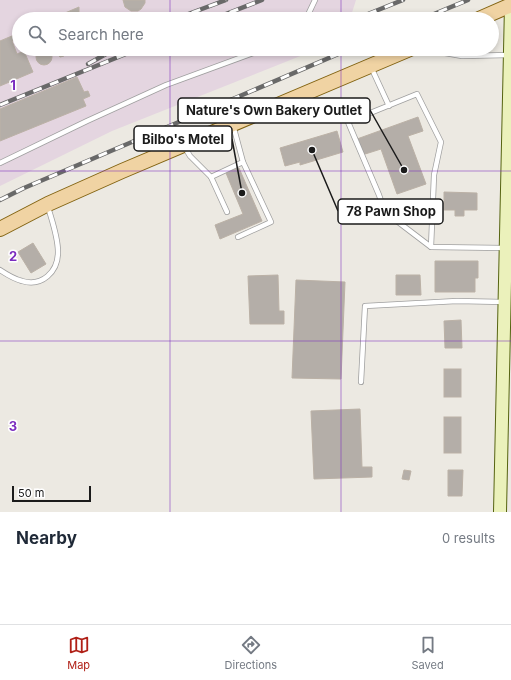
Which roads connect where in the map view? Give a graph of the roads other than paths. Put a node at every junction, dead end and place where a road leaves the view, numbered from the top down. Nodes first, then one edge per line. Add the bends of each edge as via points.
1 (315, 0) edge
2 (511, 5) edge
3 (309, 12) edge
4 (496, 12) edge
5 (499, 55) edge
6 (510, 55) junction
7 (245, 56) edge
8 (394, 56) edge
9 (371, 66) junction
10 (389, 106) junction
11 (510, 106) edge
12 (233, 124) junction
13 (184, 145) junction
14 (243, 162) junction
15 (0, 163) edge
16 (211, 177) junction
17 (48, 204) junction
18 (228, 212) dead end
19 (509, 225) edge
20 (0, 229) edge
21 (238, 237) dead end
22 (431, 247) junction
23 (506, 248) junction
24 (508, 261) edge
25 (0, 270) edge
26 (508, 282) edge
27 (506, 308) edge
28 (361, 382) dead end
29 (500, 512) edge

1 - 3 lane
2 - 4 main road
2 - 6 street
5 - 6 lane
6 - 11 street
7 - 15 lane via 166,85
8 - 9 main road
9 - 10 lane
9 - 12 main road
10 - 22 lane via 417,94 441,142 434,175
10 - 22 lane via 348,122 385,212
11 - 19 street
12 - 13 main road
12 - 14 lane
13 - 16 lane via 190,156
13 - 17 main road
14 - 16 lane
14 - 21 lane via 271,222
16 - 18 lane
17 - 20 main road
17 - 25 lane via 58,253 50,275 44,280 28,283
19 - 23 street
22 - 23 lane
23 - 24 street
24 - 26 street
26 - 27 street
27 - 28 lane via 457,301 365,306
27 - 29 street

